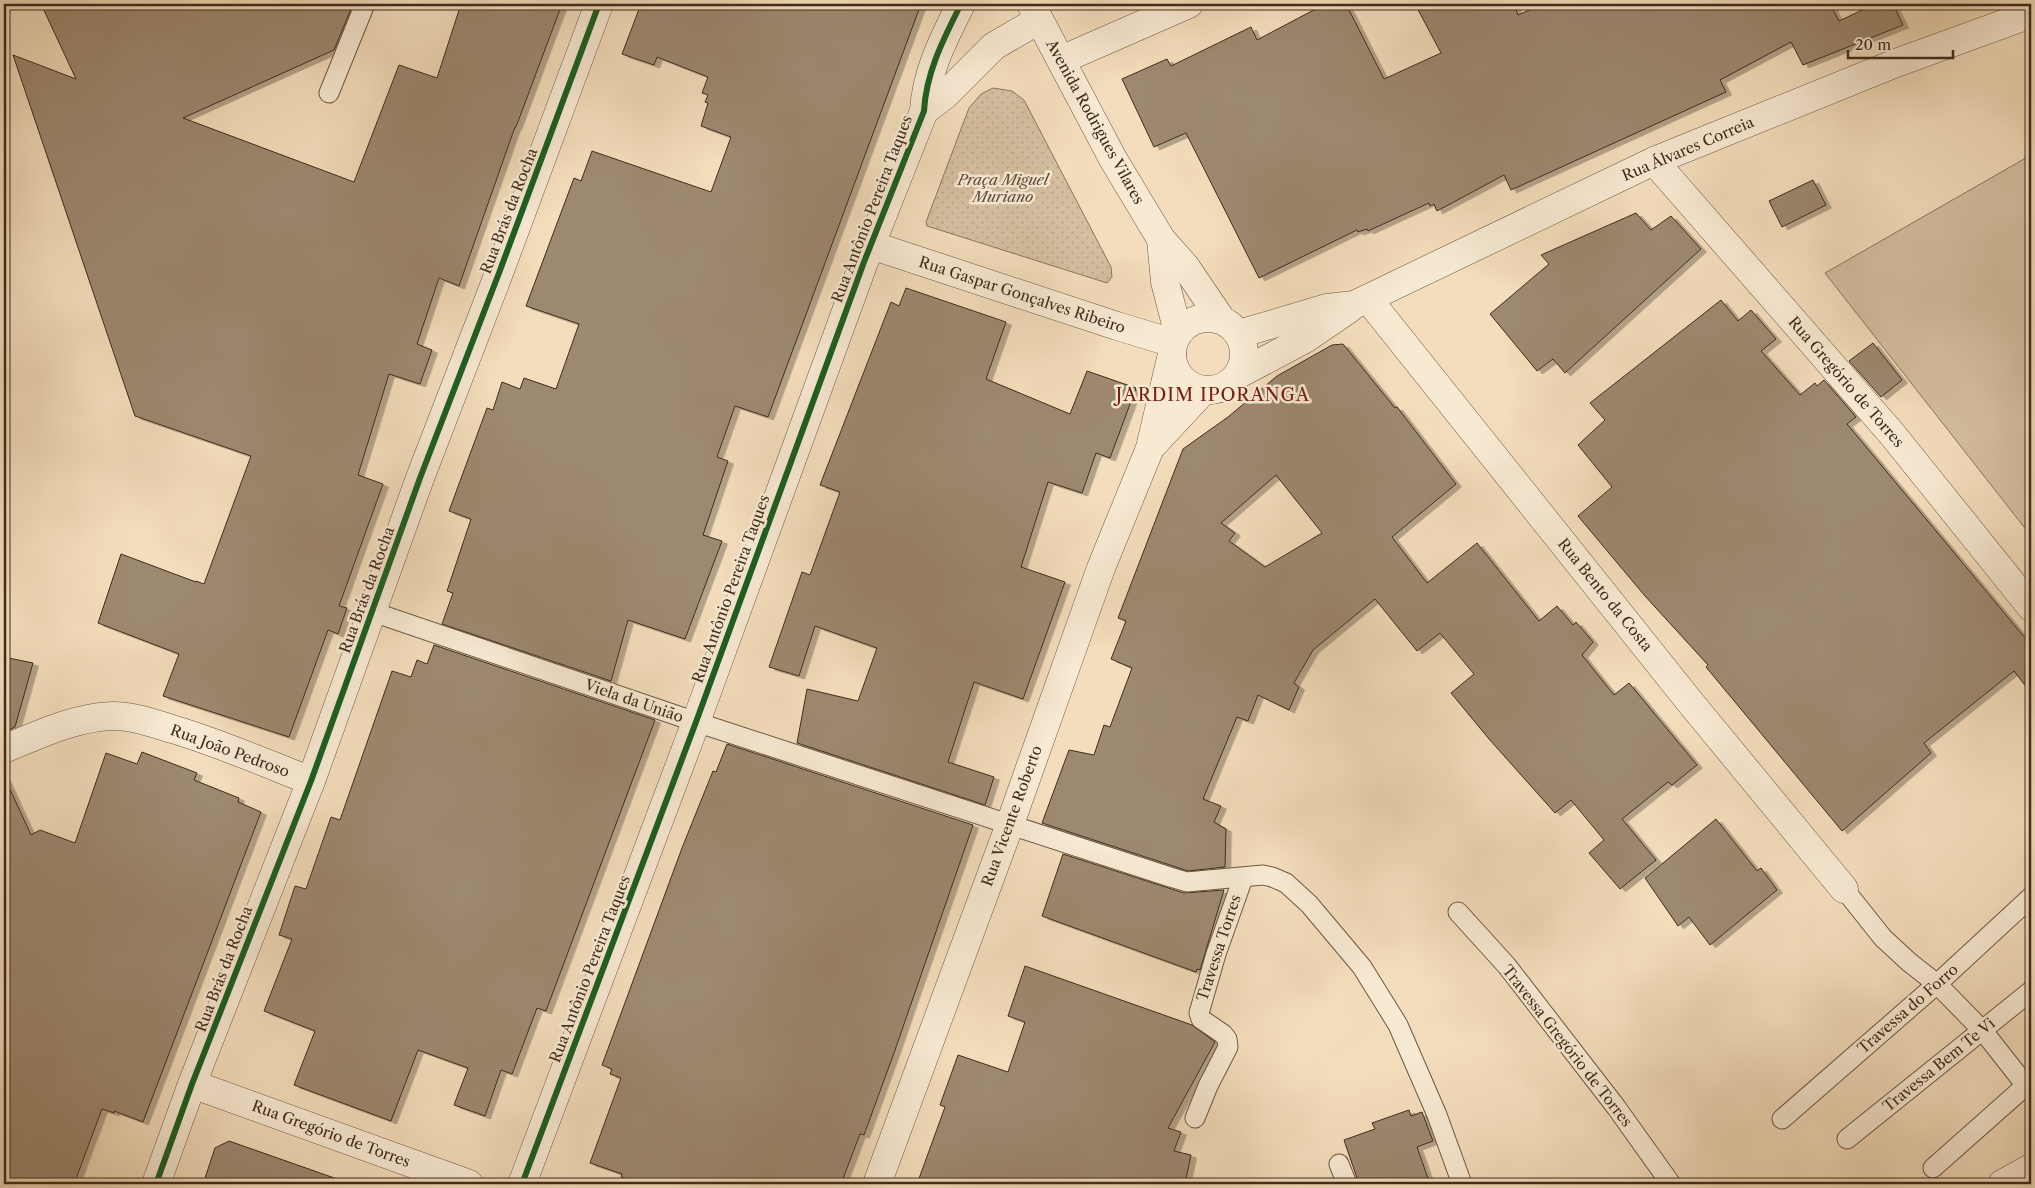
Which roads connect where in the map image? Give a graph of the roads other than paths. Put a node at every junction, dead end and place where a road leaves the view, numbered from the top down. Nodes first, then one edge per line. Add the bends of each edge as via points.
1 (364, 4) edge
2 (599, 4) edge
3 (961, 4) edge
4 (1189, 4) edge
5 (1035, 12) edge
6 (2031, 14) edge
7 (1061, 60) junction
8 (329, 93) dead end
9 (924, 111) junction
10 (1654, 161) junction
11 (1161, 239) junction
12 (870, 245) junction
13 (1361, 302) junction
14 (1230, 326) junction
15 (1175, 343) junction
16 (1239, 374) junction
17 (1204, 390) junction
18 (1150, 448) junction
19 (2031, 608) edge
20 (373, 612) junction
21 (696, 722) junction
22 (4, 749) edge
23 (311, 782) junction
24 (1010, 824) junction
25 (1243, 878) junction
26 (1844, 889) joint
27 (2031, 897) edge
28 (1458, 912) dead end
29 (1937, 984) junction
30 (2031, 992) edge
31 (1982, 1030) junction
32 (192, 1084) junction
33 (2030, 1086) edge
34 (1195, 1118) dead end
35 (1782, 1120) dead end
36 (1847, 1140) dead end
37 (1339, 1164) dead end
38 (1933, 1168) dead end
39 (2031, 1168) edge
40 (156, 1184) edge
41 (469, 1184) edge
42 (522, 1184) edge
43 (877, 1184) edge
44 (1347, 1184) edge
45 (1462, 1184) edge
46 (1671, 1184) edge
47 (2002, 1184) edge

1 - 8 lane
2 - 20 street, Rua Brás da Rocha via 420,478
3 - 9 street, Rua Antônio Pereira Taques via 928,78
4 - 7 street
5 - 7 street, Avenida Rodrigues Vilares
5 - 9 street, Rua Antônio Pereira Taques
6 - 10 street, Rua Álvares Correia via 1896,63
7 - 11 street, Avenida Rodrigues Vilares via 1113,159
9 - 12 street, Rua Antônio Pereira Taques
10 - 13 street, Rua Álvares Correia
10 - 19 street, Rua Gregório de Torres via 1892,434
11 - 14 street, Avenida Rodrigues Vilares
11 - 15 street, Avenida Rodrigues Vilares
12 - 15 street, Rua Gaspar Gonçalves Ribeiro
12 - 21 street, Rua Antônio Pereira Taques
13 - 14 street, Rua Álvares Correia
13 - 16 street, Rua Álvares Correia via 1305,339
13 - 26 street, Rua Bento da Costa
14 - 15 street via 1209,317 1197,319 1187,324
14 - 16 street via 1244,343 1245,354
15 - 17 street via 1173,364 1184,382
15 - 18 street, Rua Vicente Roberto
16 - 17 street via 1224,387
17 - 18 street, Rua Vicente Roberto
18 - 24 street, Rua Vicente Roberto via 1101,568
20 - 21 lane, Viela da União
20 - 23 street, Rua Brás da Rocha
21 - 24 lane, Viela da União
21 - 42 street, Rua Antônio Pereira Taques
22 - 23 street, Rua João Pedroso via 82,720 113,716 144,720 211,740
23 - 32 street, Rua Brás da Rocha
24 - 25 lane, Viela da União via 1182,880
24 - 43 street, Rua Vicente Roberto
25 - 34 lane, Travessa Torres via 1199,1013 1205,1023 1223,1034 1228,1047
25 - 45 lane, Viela da União via 1263,875 1286,883 1309,904 1362,967 1398,1025 1437,1115
26 - 29 lane via 1884,938
27 - 29 lane, Travessa do Forro
28 - 46 lane, Travessa Gregório de Torres via 1507,966
29 - 31 lane
29 - 35 lane, Travessa do Forro
30 - 31 lane, Travessa Bem Te Vi
31 - 33 lane
31 - 36 lane, Travessa Bem Te Vi
32 - 40 street, Rua Brás da Rocha
32 - 41 street, Rua Gregório de Torres
33 - 38 lane
37 - 44 lane
39 - 47 street

